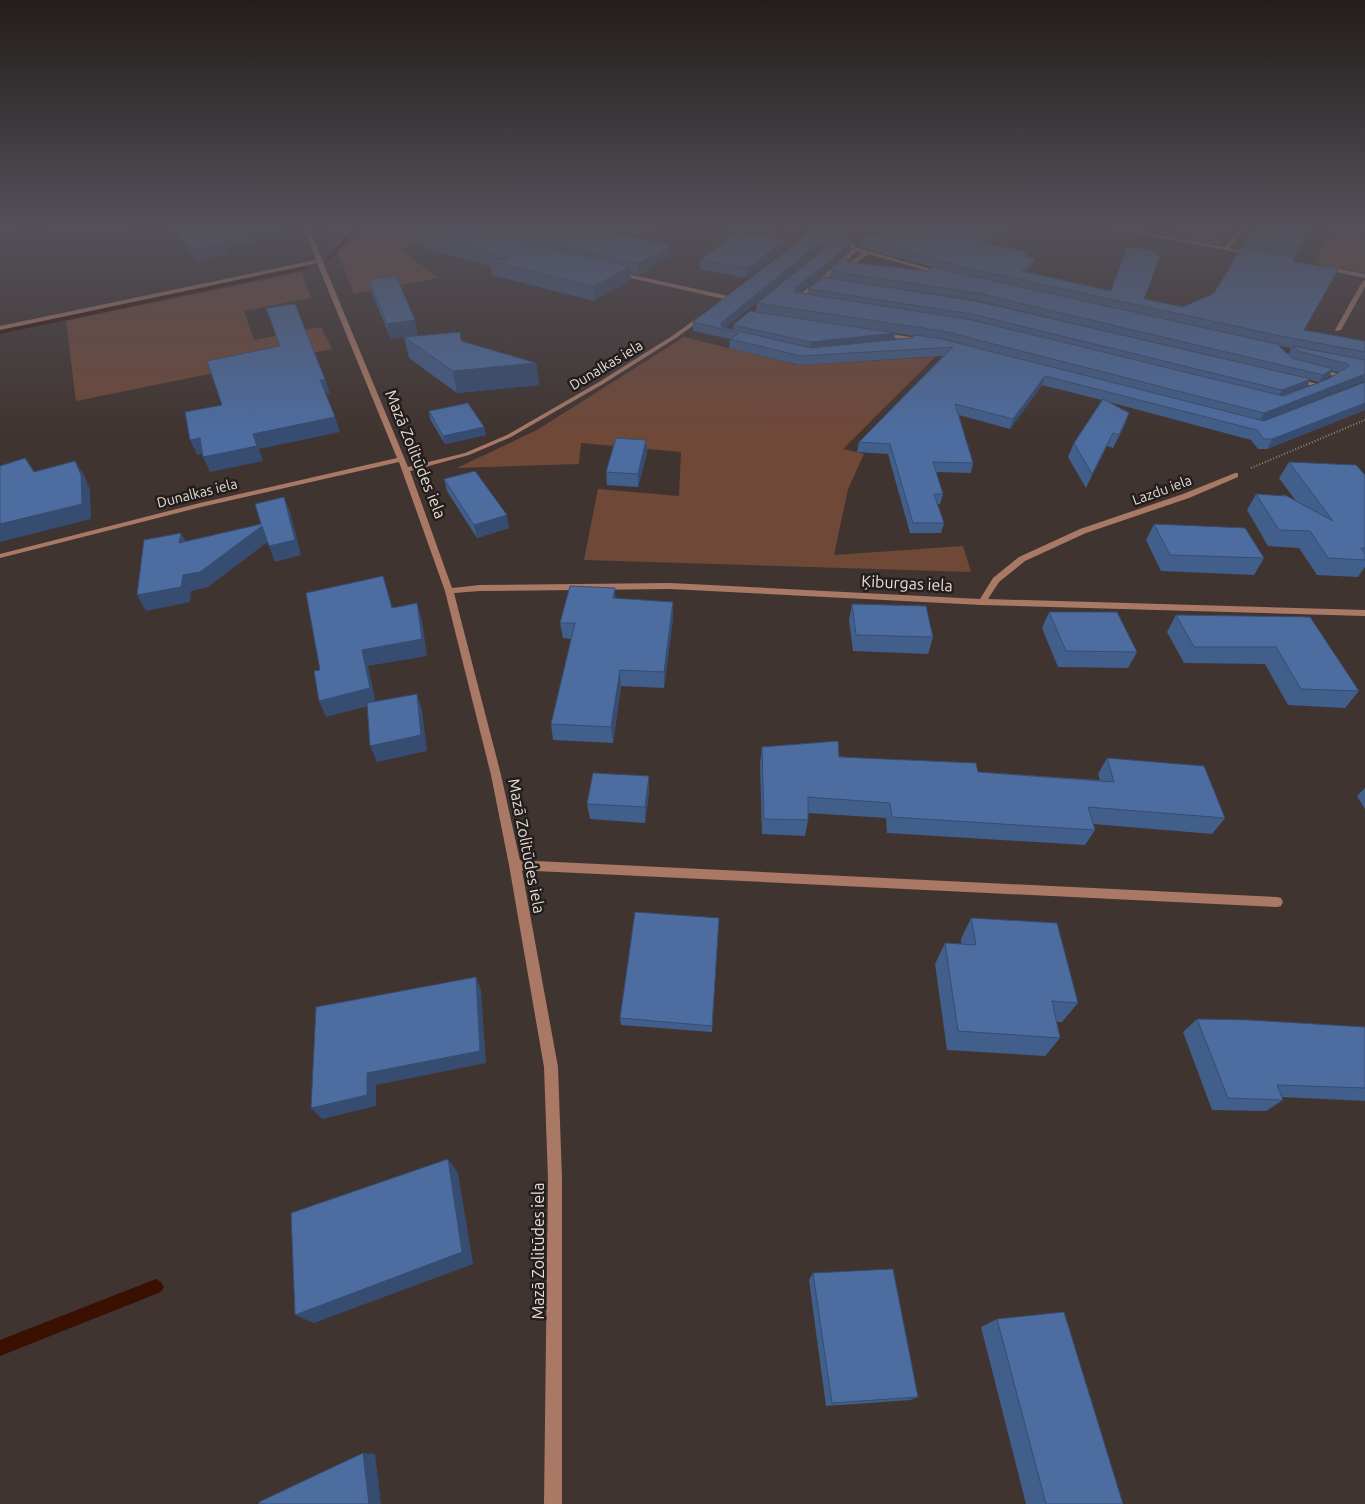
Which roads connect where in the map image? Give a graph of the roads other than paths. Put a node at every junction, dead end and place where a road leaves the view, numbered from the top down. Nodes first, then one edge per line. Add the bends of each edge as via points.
1 (154, 296) edge
2 (333, 296) edge
3 (720, 296) edge
4 (730, 296) edge
5 (800, 296) edge
6 (1357, 296) edge
7 (728, 298) junction
8 (808, 300) edge
9 (720, 304) edge
10 (705, 315) edge
11 (0, 328) edge
12 (1338, 330) dead end
13 (876, 334) edge
14 (896, 344) edge
15 (1314, 369) edge
16 (1291, 379) edge
17 (1320, 386) junction
18 (1311, 389) edge
19 (404, 464) junction
20 (1235, 475) road end
21 (0, 556) edge
22 (448, 591) junction
23 (982, 602) junction
24 (1365, 612) edge
25 (515, 865) junction
26 (1277, 902) dead end
27 (553, 1504) edge

1 - 11 street
2 - 19 street, Mazā Zolitūdes iela
3 - 7 street
4 - 7 street
5 - 8 street via 798,298
6 - 12 street
7 - 9 street
10 - 19 street, Dunalkas iela via 509,436 467,454
13 - 14 street via 925,342
15 - 17 street via 1339,375
16 - 17 street
17 - 18 street
19 - 21 street, Dunalkas iela via 200,505
19 - 22 street, Mazā Zolitūdes iela
20 - 23 street, Lazdu iela via 1083,532 1022,559 996,580
22 - 23 street, Ķiburgas iela via 670,586
22 - 25 street, Mazā Zolitūdes iela via 496,775
23 - 24 street, Ķiburgas iela
25 - 26 street
25 - 27 street, Mazā Zolitūdes iela via 552,1067 555,1179

